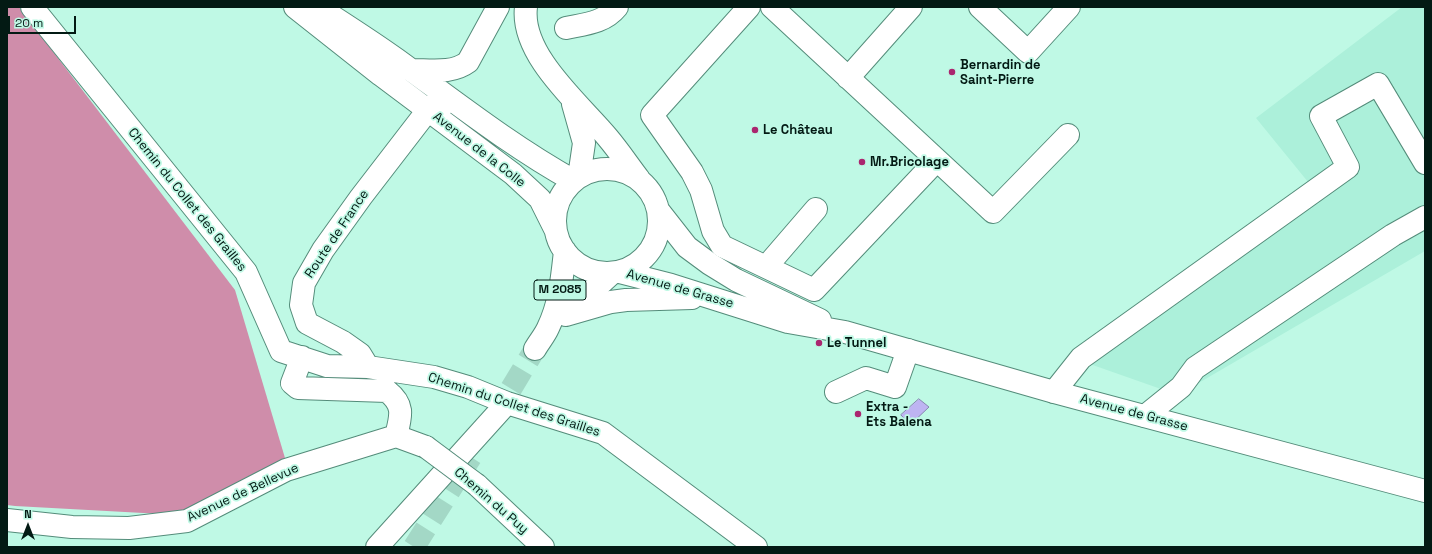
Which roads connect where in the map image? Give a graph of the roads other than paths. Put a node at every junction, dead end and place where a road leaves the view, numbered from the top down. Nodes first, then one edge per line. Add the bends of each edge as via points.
1 (32, 7) edge
2 (295, 7) edge
3 (318, 7) edge
4 (498, 7) edge
5 (526, 7) edge
6 (617, 7) edge
7 (749, 7) edge
8 (772, 7) edge
9 (911, 7) edge
10 (980, 7) edge
11 (1069, 7) edge
12 (566, 28) dead end
13 (411, 70) junction
14 (848, 78) junction
15 (572, 101) junction
16 (455, 102) junction
17 (428, 110) junction
18 (1068, 134) dead end
19 (937, 160) junction
20 (1425, 163) edge
21 (576, 179) junction
22 (641, 182) junction
23 (816, 209) dead end
24 (658, 210) junction
25 (1425, 217) edge
26 (556, 229) junction
27 (564, 251) junction
28 (616, 272) junction
29 (775, 272) junction
30 (709, 297) junction
31 (775, 299) junction
32 (740, 307) junction
33 (566, 315) junction
34 (548, 328) junction
35 (845, 332) junction
36 (535, 349) tunnel mouth
37 (908, 350) junction
38 (302, 357) junction
39 (368, 367) junction
40 (836, 392) dead end
41 (1054, 392) junction
42 (507, 403) junction
43 (1145, 416) junction
44 (396, 436) junction
45 (1425, 491) edge
46 (7, 520) edge
47 (377, 547) edge
48 (543, 547) edge
49 (756, 547) edge

1 - 38 main road, Chemin du Collet des Grailles via 246,272 281,351
2 - 17 main road, Avenue de la Colle
3 - 13 main road, Avenue de la Colle
4 - 13 main road via 468,62 462,67 444,71
5 - 15 main road via 525,16 532,44
6 - 12 main road via 598,22
7 - 29 main road via 652,115 692,172 701,190 713,231 722,246
8 - 14 main road
9 - 14 main road
10 - 11 main road via 1028,52
13 - 16 main road, Avenue de la Colle
14 - 19 main road
15 - 21 main road via 584,143
15 - 22 main road via 607,138
16 - 17 main road, Avenue de la Colle via 433,105
16 - 21 main road, Avenue de la Colle via 539,161
17 - 26 main road, Avenue de la Colle via 524,183 540,199
17 - 39 main road, Route de France via 323,250 304,283 301,305 307,324 343,342 360,354
18 - 19 main road via 993,212
19 - 29 main road via 814,290
20 - 41 main road via 1378,84 1321,116 1348,166 1081,358
21 - 22 main road via 594,171 611,169 627,173
21 - 26 main road via 564,191 558,203
22 - 24 main road via 652,195
23 - 29 main road
24 - 28 main road via 659,226 655,241 646,255 634,265
24 - 31 main road, Avenue de Grasse via 687,247 730,276
25 - 43 main road via 1393,235 1195,368 1181,388
26 - 27 main road
27 - 28 main road via 586,268 599,272
27 - 34 main road, M 2085 via 561,288
28 - 30 main road, Avenue de Grasse
28 - 33 main road, M 2085
29 - 31 main road
30 - 32 main road, Avenue de Grasse
30 - 33 main road via 626,300
31 - 32 main road, Avenue de Grasse via 765,307 748,302
31 - 35 main road, Avenue de Grasse
32 - 35 main road, Avenue de Grasse via 788,322
33 - 34 main road, M 2085
34 - 36 main road, M 2085
35 - 37 main road, Avenue de Grasse
37 - 40 main road via 895,387 866,378
37 - 41 main road, Avenue de Grasse
38 - 39 main road, Chemin du Collet des Grailles via 327,366
38 - 44 main road via 292,383 298,388 387,391 396,398 401,415
39 - 42 main road, Chemin du Collet des Grailles via 434,376
41 - 43 main road, Avenue de Grasse
42 - 47 main road
42 - 49 main road, Chemin du Collet des Grailles via 603,433
43 - 45 main road, Avenue de Grasse
44 - 46 main road, Avenue de Bellevue via 286,470 187,521 129,528 72,527
44 - 48 main road, Chemin du Puy, bridge via 426,447 476,485

